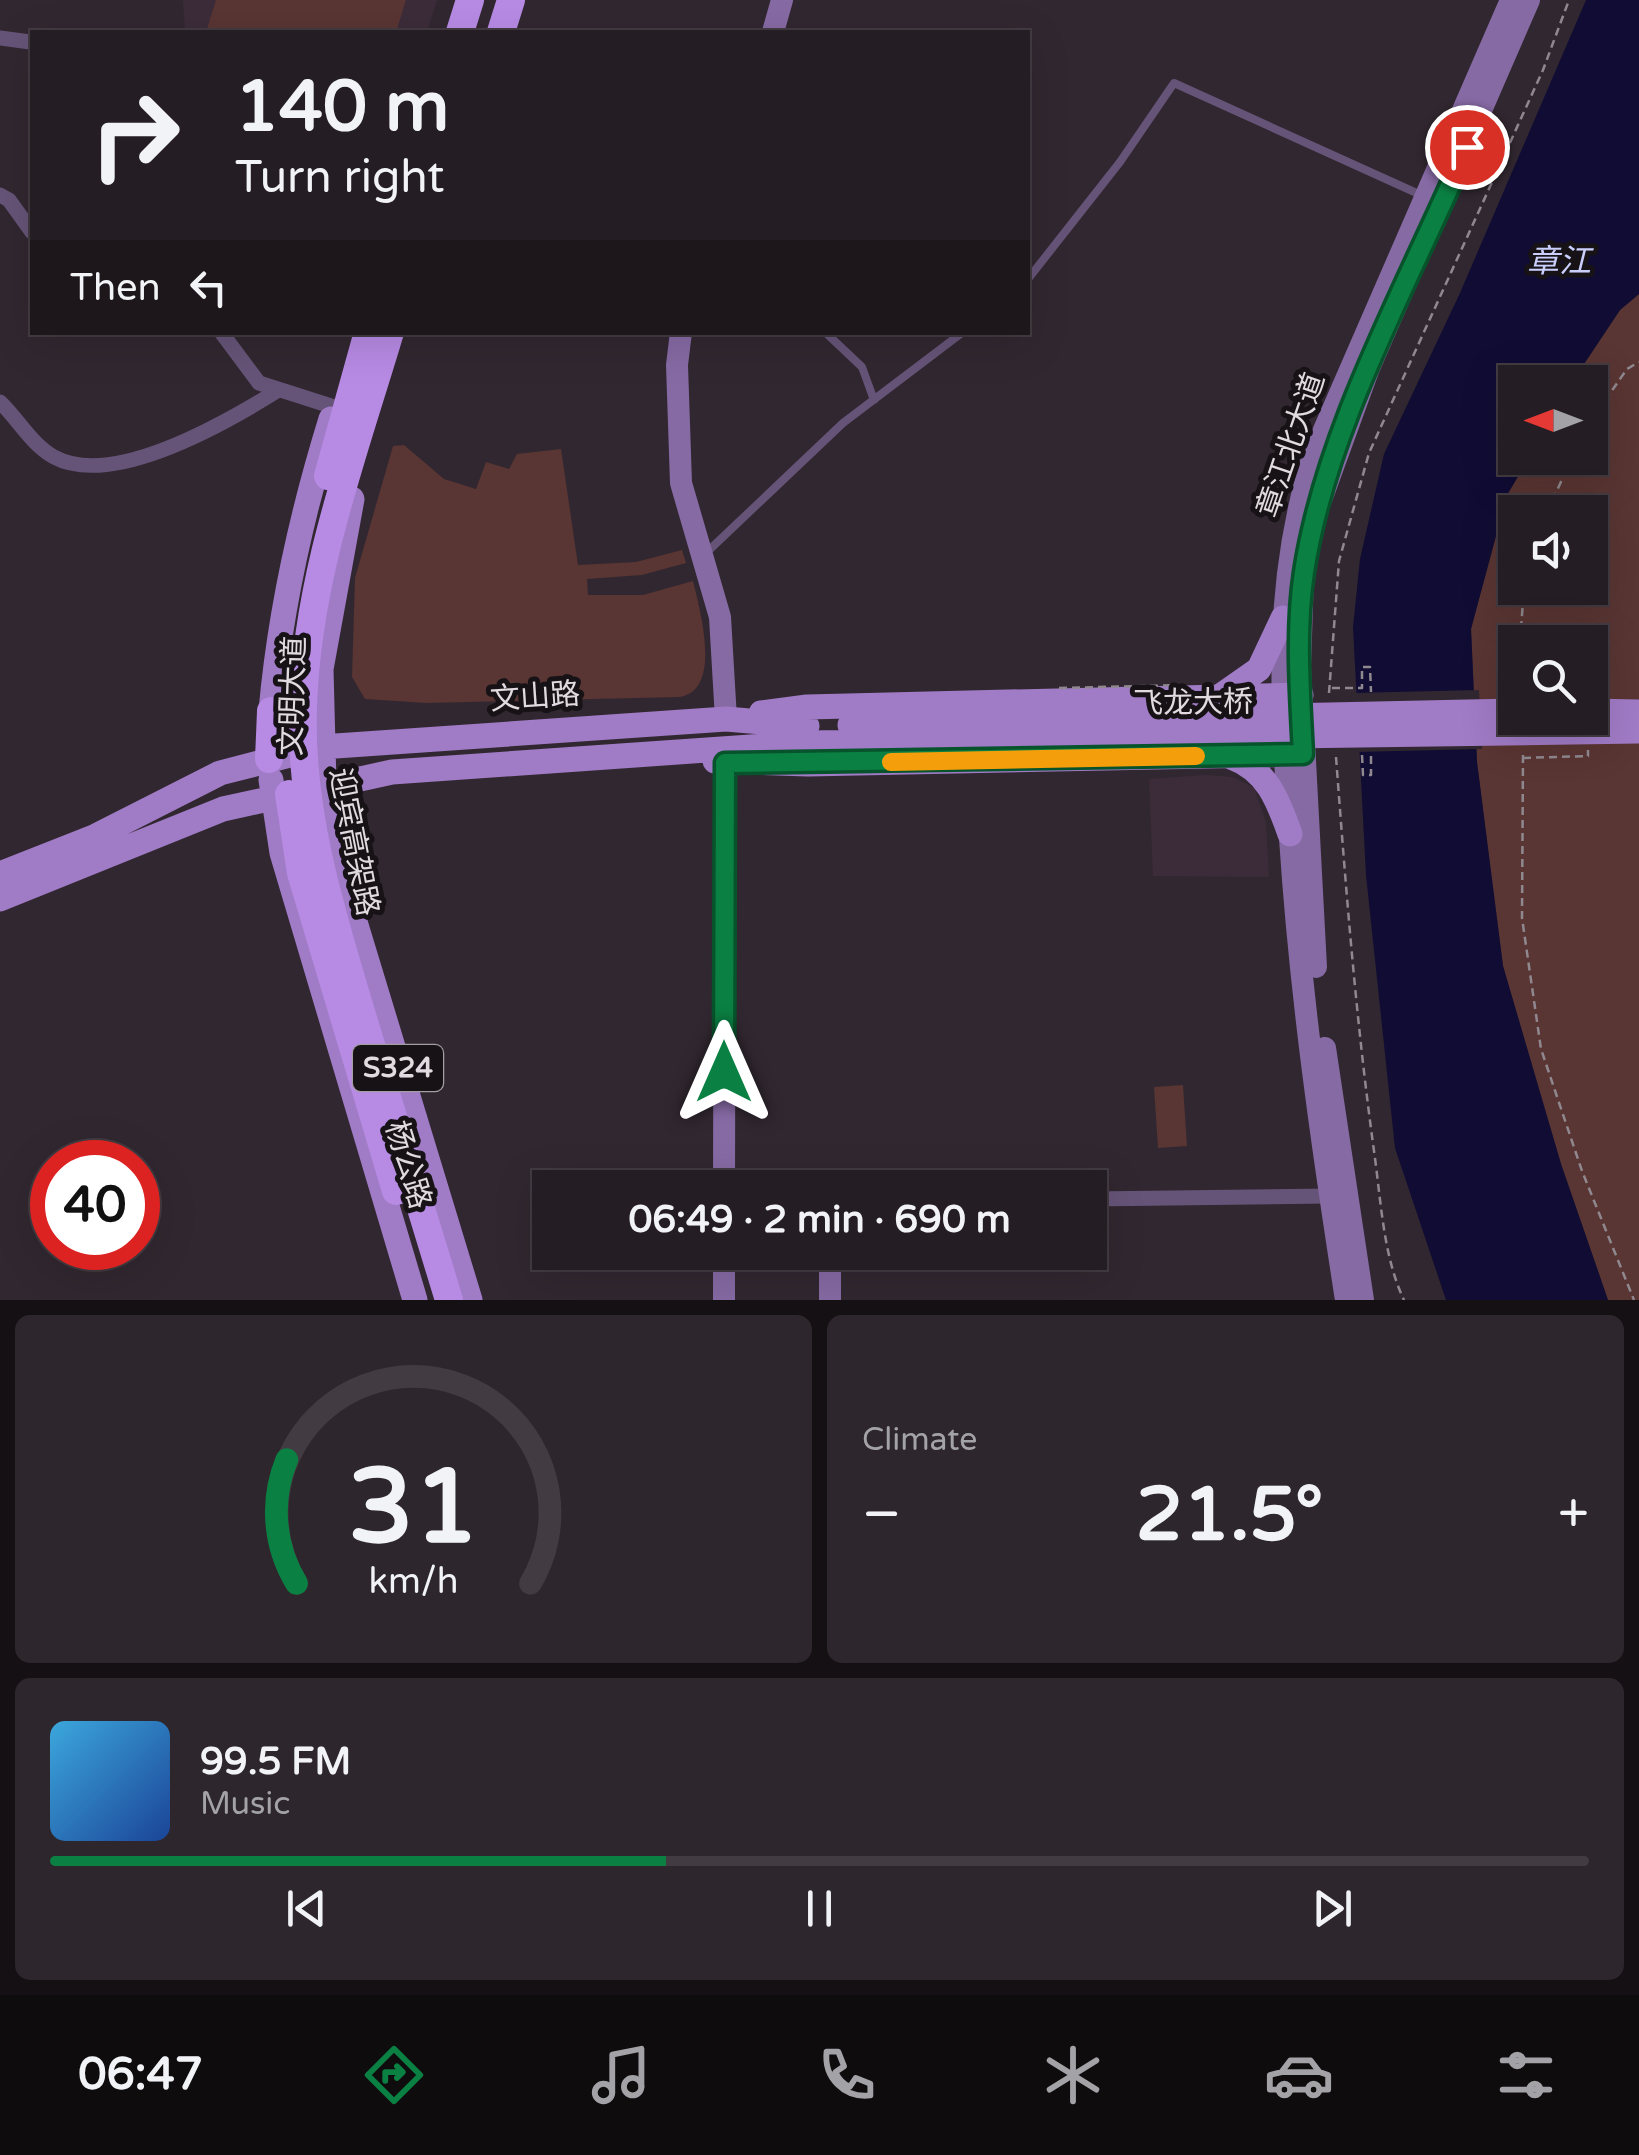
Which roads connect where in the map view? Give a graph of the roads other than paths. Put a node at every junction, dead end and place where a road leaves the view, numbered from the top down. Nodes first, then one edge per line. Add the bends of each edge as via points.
1 (459, 0) edge
2 (470, 0) edge
3 (488, 0) edge
4 (500, 0) edge
5 (510, 0) edge
6 (782, 0) edge
7 (1511, 0) edge
8 (1529, 0) edge
9 (450, 30) edge
10 (461, 30) edge
11 (480, 30) edge
12 (491, 30) edge
13 (502, 30) edge
14 (774, 30) edge
15 (0, 38) edge
16 (30, 42) edge
17 (0, 195) edge
18 (1427, 198) junction
19 (30, 229) edge
20 (1030, 276) edge
21 (223, 335) edge
22 (356, 335) edge
23 (367, 335) edge
24 (392, 335) edge
25 (392, 335) edge
26 (404, 335) edge
27 (680, 335) edge
28 (828, 335) edge
29 (959, 335) edge
30 (277, 391) junction
31 (874, 400) junction
32 (0, 402) edge
33 (334, 407) junction
34 (330, 527) junction
35 (703, 556) junction
36 (1282, 618) junction
37 (1218, 697) junction
38 (1303, 698) junction
39 (271, 711) joint
40 (1608, 711) edge
41 (1498, 712) edge
42 (1639, 712) edge
43 (726, 719) junction
44 (1639, 730) edge
45 (807, 735) junction
46 (320, 747) junction
47 (675, 754) junction
48 (1294, 754) junction
49 (1226, 756) junction
50 (269, 759) junction
51 (725, 763) junction
52 (324, 784) junction
53 (272, 796) junction
54 (1290, 834) junction
55 (0, 874) edge
56 (0, 898) edge
57 (724, 1170) edge
58 (1330, 1196) junction
59 (1107, 1199) edge
60 (724, 1270) edge
61 (830, 1270) edge
62 (415, 1300) edge
63 (429, 1300) edge
64 (449, 1300) edge
65 (470, 1300) edge
66 (724, 1300) edge
67 (830, 1300) edge
68 (1346, 1300) edge
69 (1363, 1300) edge

1 - 9 main road
2 - 10 highway
3 - 11 highway
4 - 12 main road
5 - 13 highway
6 - 14 main road
7 - 18 main road, 章江北大道
8 - 38 main road, 章江北大道 via 1369,368 1320,498 1303,576
15 - 16 street
17 - 19 street
18 - 20 lane via 1174,83
18 - 36 main road, 章江北大道 via 1314,453 1295,516
21 - 30 street via 248,373
22 - 33 main road, 文明大道 / S324
23 - 63 highway, 迎宾高架路, bridge via 292,624 288,782 300,873
24 - 34 highway, 迎宾高架路, bridge
25 - 46 main road, 文明大道 / S324 via 326,626
26 - 34 highway, bridge
27 - 35 main road via 681,483
28 - 31 lane via 862,368
29 - 31 lane
30 - 32 street via 177,448 73,464 31,438
30 - 33 street
31 - 35 lane
33 - 39 main road, 文明大道 / S324 via 300,516 279,623
34 - 64 highway, 迎宾高架路, bridge via 310,627 303,709 309,810 344,956
35 - 43 main road via 720,617
36 - 37 main road via 1259,669
36 - 38 main road, 章江北大道
37 - 38 main road
37 - 43 main road via 807,707
38 - 48 main road, 章江北大道
39 - 50 highway, 文明大道 / S324
40 - 42 main road
41 - 45 main road, 飞龙大桥, bridge
43 - 45 main road, 文山路
43 - 46 main road, 文山路
44 - 45 main road, 飞龙大桥, bridge
45 - 47 main road, 文山路
46 - 50 main road, 文山路
46 - 52 main road, 文明大道 / S324
47 - 51 main road
47 - 52 main road, 文山路 via 392,772
48 - 49 main road
48 - 54 main road, 章江北大道
48 - 69 main road, 章江北大道 via 1322,1028
49 - 51 main road
49 - 54 main road via 1245,762 1267,782
50 - 53 main road, 杨公路 / S324
50 - 55 main road, 文明大道 via 220,773 96,836
51 - 57 main road
52 - 53 main road, 文明大道
52 - 65 main road, 杨公路 / S324 via 343,884
53 - 56 main road, 文明大道
53 - 62 main road, 杨公路 / S324 via 307,945
54 - 58 main road, 章江北大道 via 1306,1030
58 - 59 street
58 - 68 main road, 章江北大道
60 - 66 main road
61 - 67 main road

